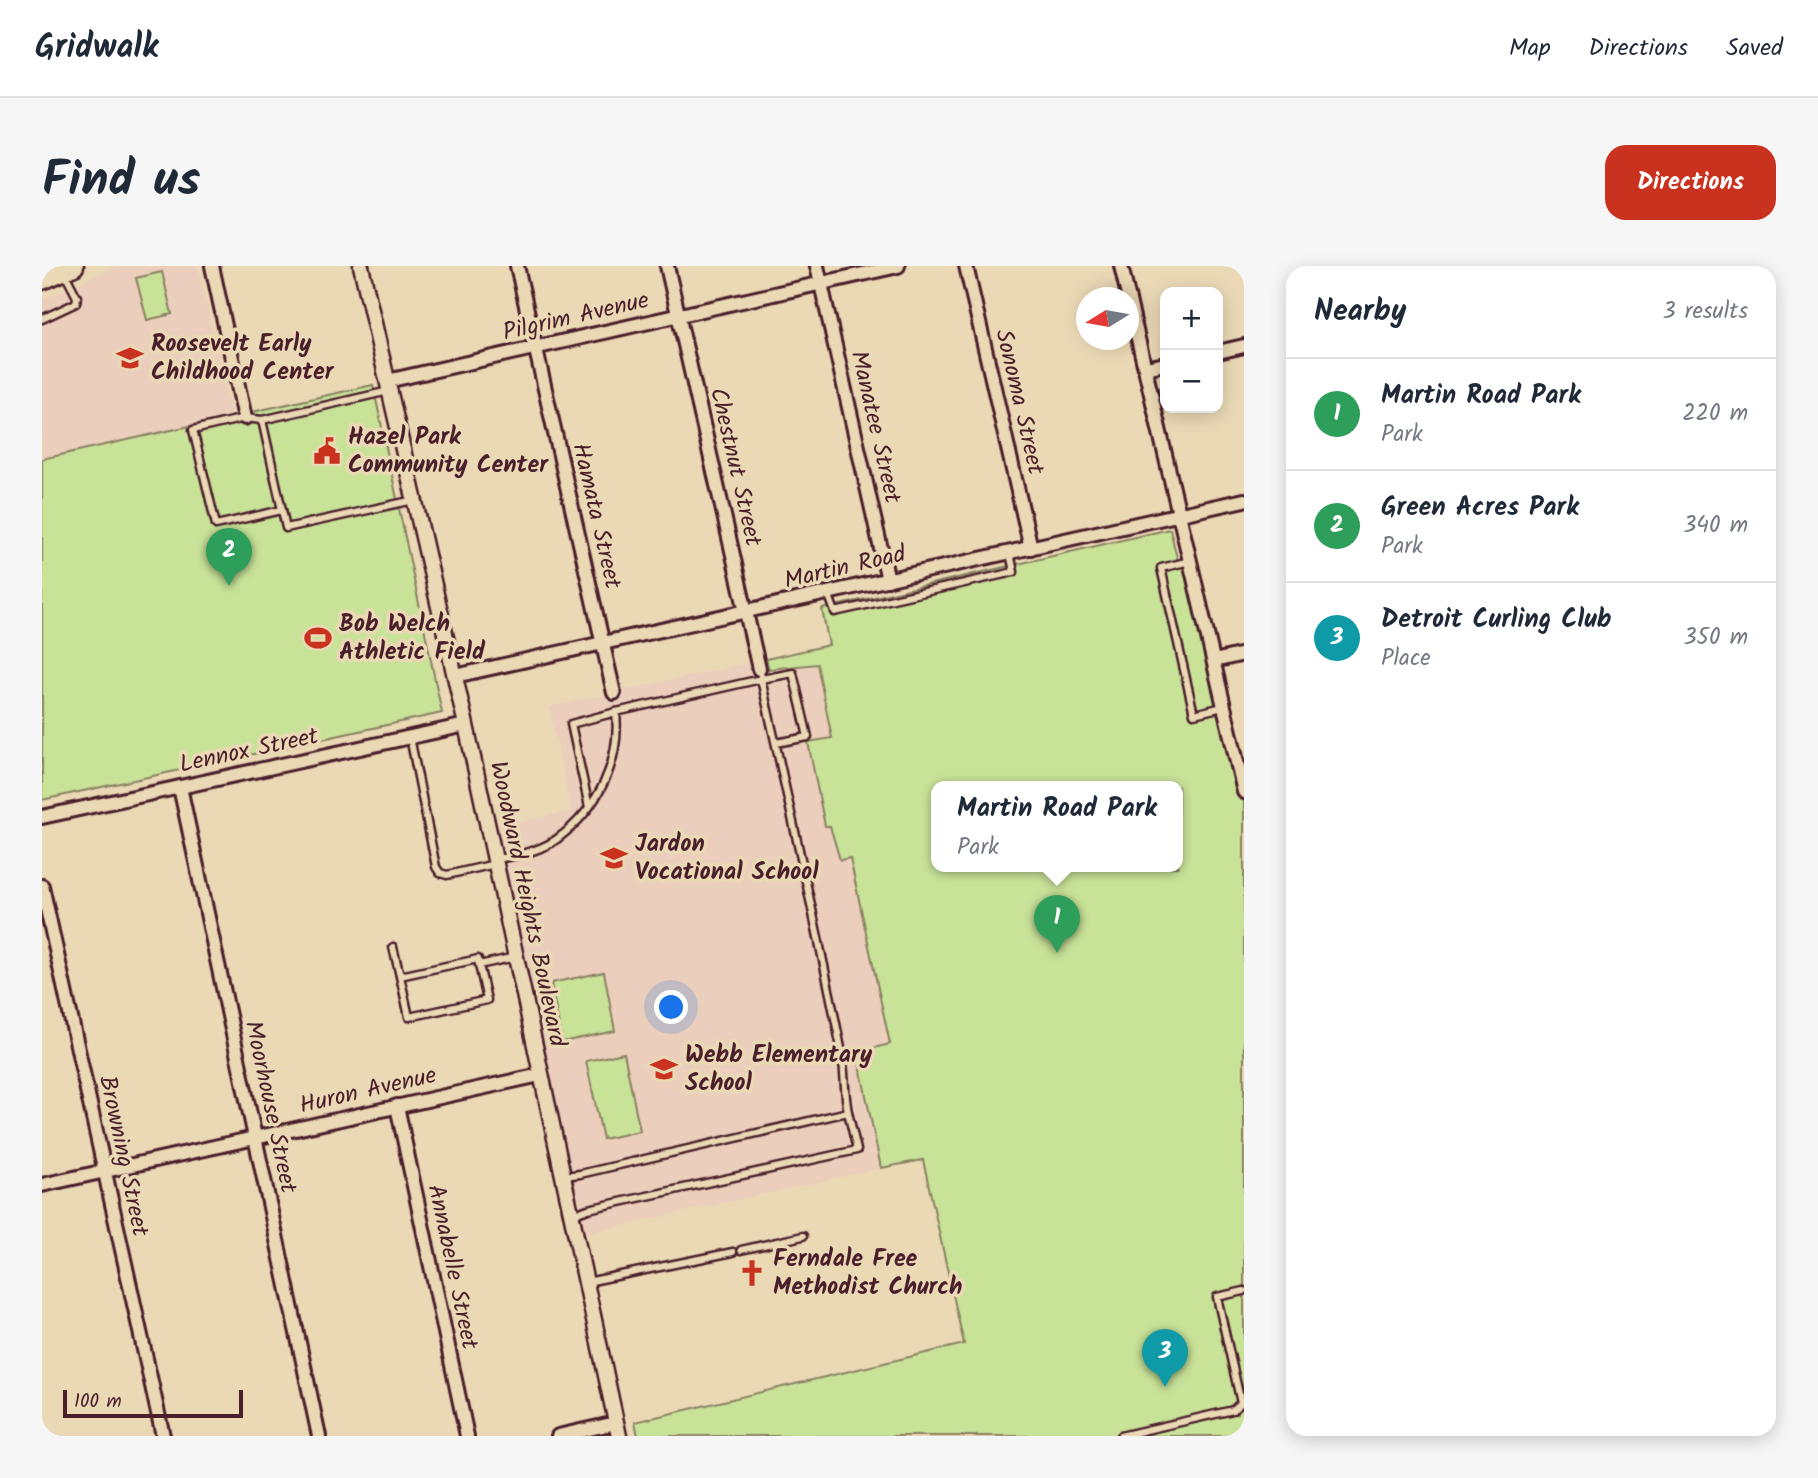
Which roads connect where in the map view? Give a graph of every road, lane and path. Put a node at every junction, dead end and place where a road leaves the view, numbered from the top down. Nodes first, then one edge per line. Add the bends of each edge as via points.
1 (212, 266) edge
2 (361, 266) edge
3 (517, 266) edge
4 (667, 266) edge
5 (817, 266) edge
6 (898, 266) edge
7 (967, 266) edge
8 (1121, 266) edge
9 (69, 268) edge
10 (42, 280) edge
11 (822, 283) junction
12 (678, 316) junction
13 (42, 319) edge
14 (1244, 346) edge
15 (536, 348) junction
16 (1223, 351) edge
17 (1160, 365) edge
18 (1146, 368) junction
19 (388, 386) junction
20 (245, 418) junction
21 (262, 420) junction
22 (414, 500) junction
23 (1244, 500) edge
24 (282, 510) junction
25 (1181, 514) junction
26 (1031, 548) junction
27 (1010, 552) junction
28 (1192, 561) junction
29 (888, 580) junction
30 (828, 593) junction
31 (746, 611) junction
32 (603, 643) junction
33 (1244, 654) edge
34 (1214, 660) junction
35 (760, 674) junction
36 (454, 676) junction
37 (614, 693) dead end
38 (1224, 707) junction
39 (616, 712) junction
40 (466, 725) junction
41 (410, 737) junction
42 (776, 743) junction
43 (180, 787) junction
44 (1244, 792) edge
45 (589, 807) junction
46 (42, 817) edge
47 (494, 862) junction
48 (42, 886) edge
49 (393, 947) dead end
50 (515, 957) junction
51 (479, 965) junction
52 (400, 976) junction
53 (540, 1075) junction
54 (397, 1106) junction
55 (848, 1112) junction
56 (255, 1138) junction
57 (105, 1171) junction
58 (564, 1175) junction
59 (42, 1185) edge
60 (572, 1215) junction
61 (803, 1236) dead end
62 (741, 1250) dead end
63 (733, 1252) dead end
64 (587, 1282) junction
65 (1244, 1291) edge
66 (1243, 1403) edge
67 (617, 1429) edge
68 (163, 1436) edge
69 (319, 1436) edge
70 (467, 1436) edge
71 (558, 1436) edge
72 (1120, 1436) edge

1 - 20 street
2 - 19 street, Woodward Heights Boulevard
3 - 15 street, Hamata Street
4 - 12 street, Chestnut Street
5 - 11 street, Manatee Street
6 - 11 street, Pilgrim Avenue
7 - 26 street, Sonoma Street
8 - 18 street
9 - 10 main road
9 - 13 lane via 76,303
11 - 12 street, Pilgrim Avenue
11 - 29 street, Manatee Street
12 - 15 street, Pilgrim Avenue
12 - 31 street, Chestnut Street
14 - 16 street
15 - 19 street, Pilgrim Avenue
15 - 32 street, Hamata Street
17 - 18 street
18 - 25 street
19 - 21 lane
19 - 22 street, Woodward Heights Boulevard
20 - 21 lane
20 - 24 lane via 194,430 216,526
21 - 24 lane
22 - 24 lane via 286,528
22 - 36 street, Woodward Heights Boulevard
23 - 25 street, Martin Road
25 - 26 street, Martin Road
25 - 28 street
26 - 27 street, Martin Road
27 - 29 street, Martin Road
27 - 30 lane via 1014,572 835,612
28 - 34 street
28 - 38 lane via 1161,568 1194,714
29 - 30 street, Martin Road
30 - 31 street, Martin Road
31 - 32 street, Martin Road
31 - 35 street, Chestnut Street
32 - 36 street, Martin Road
32 - 37 street, Hamata Street
33 - 34 street
34 - 38 street
35 - 39 lane
35 - 42 lane
35 - 42 lane via 793,673 808,737
36 - 40 street, Woodward Heights Boulevard
38 - 44 street
39 - 45 lane via 618,736 612,763
39 - 45 lane via 571,724
40 - 41 street, Lennox Street
40 - 47 street, Woodward Heights Boulevard
41 - 43 street, Lennox Street
41 - 47 lane via 440,873
42 - 55 lane via 842,1053
43 - 46 street, Lennox Street
43 - 56 street, Moorhouse Street
45 - 47 lane via 555,840
47 - 50 street, Woodward Heights Boulevard
48 - 57 street, Browning Street
49 - 52 lane
50 - 51 lane
50 - 53 street, Woodward Heights Boulevard
51 - 52 lane via 478,958
51 - 52 lane via 487,1000 409,1017
53 - 54 street, Huron Avenue
53 - 58 street, Woodward Heights Boulevard
54 - 56 street, Huron Avenue
54 - 70 street, Annabelle Street
55 - 58 lane
55 - 60 lane via 857,1150
56 - 57 street, Huron Avenue
56 - 69 street, Moorhouse Street
57 - 59 street, Huron Avenue
57 - 68 street, Browning Street
58 - 60 street, Woodward Heights Boulevard
60 - 64 street, Woodward Heights Boulevard
61 - 62 lane
63 - 64 lane
64 - 67 street, Woodward Heights Boulevard
65 - 66 lane via 1217,1297
66 - 72 lane via 1233,1410
67 - 71 street

